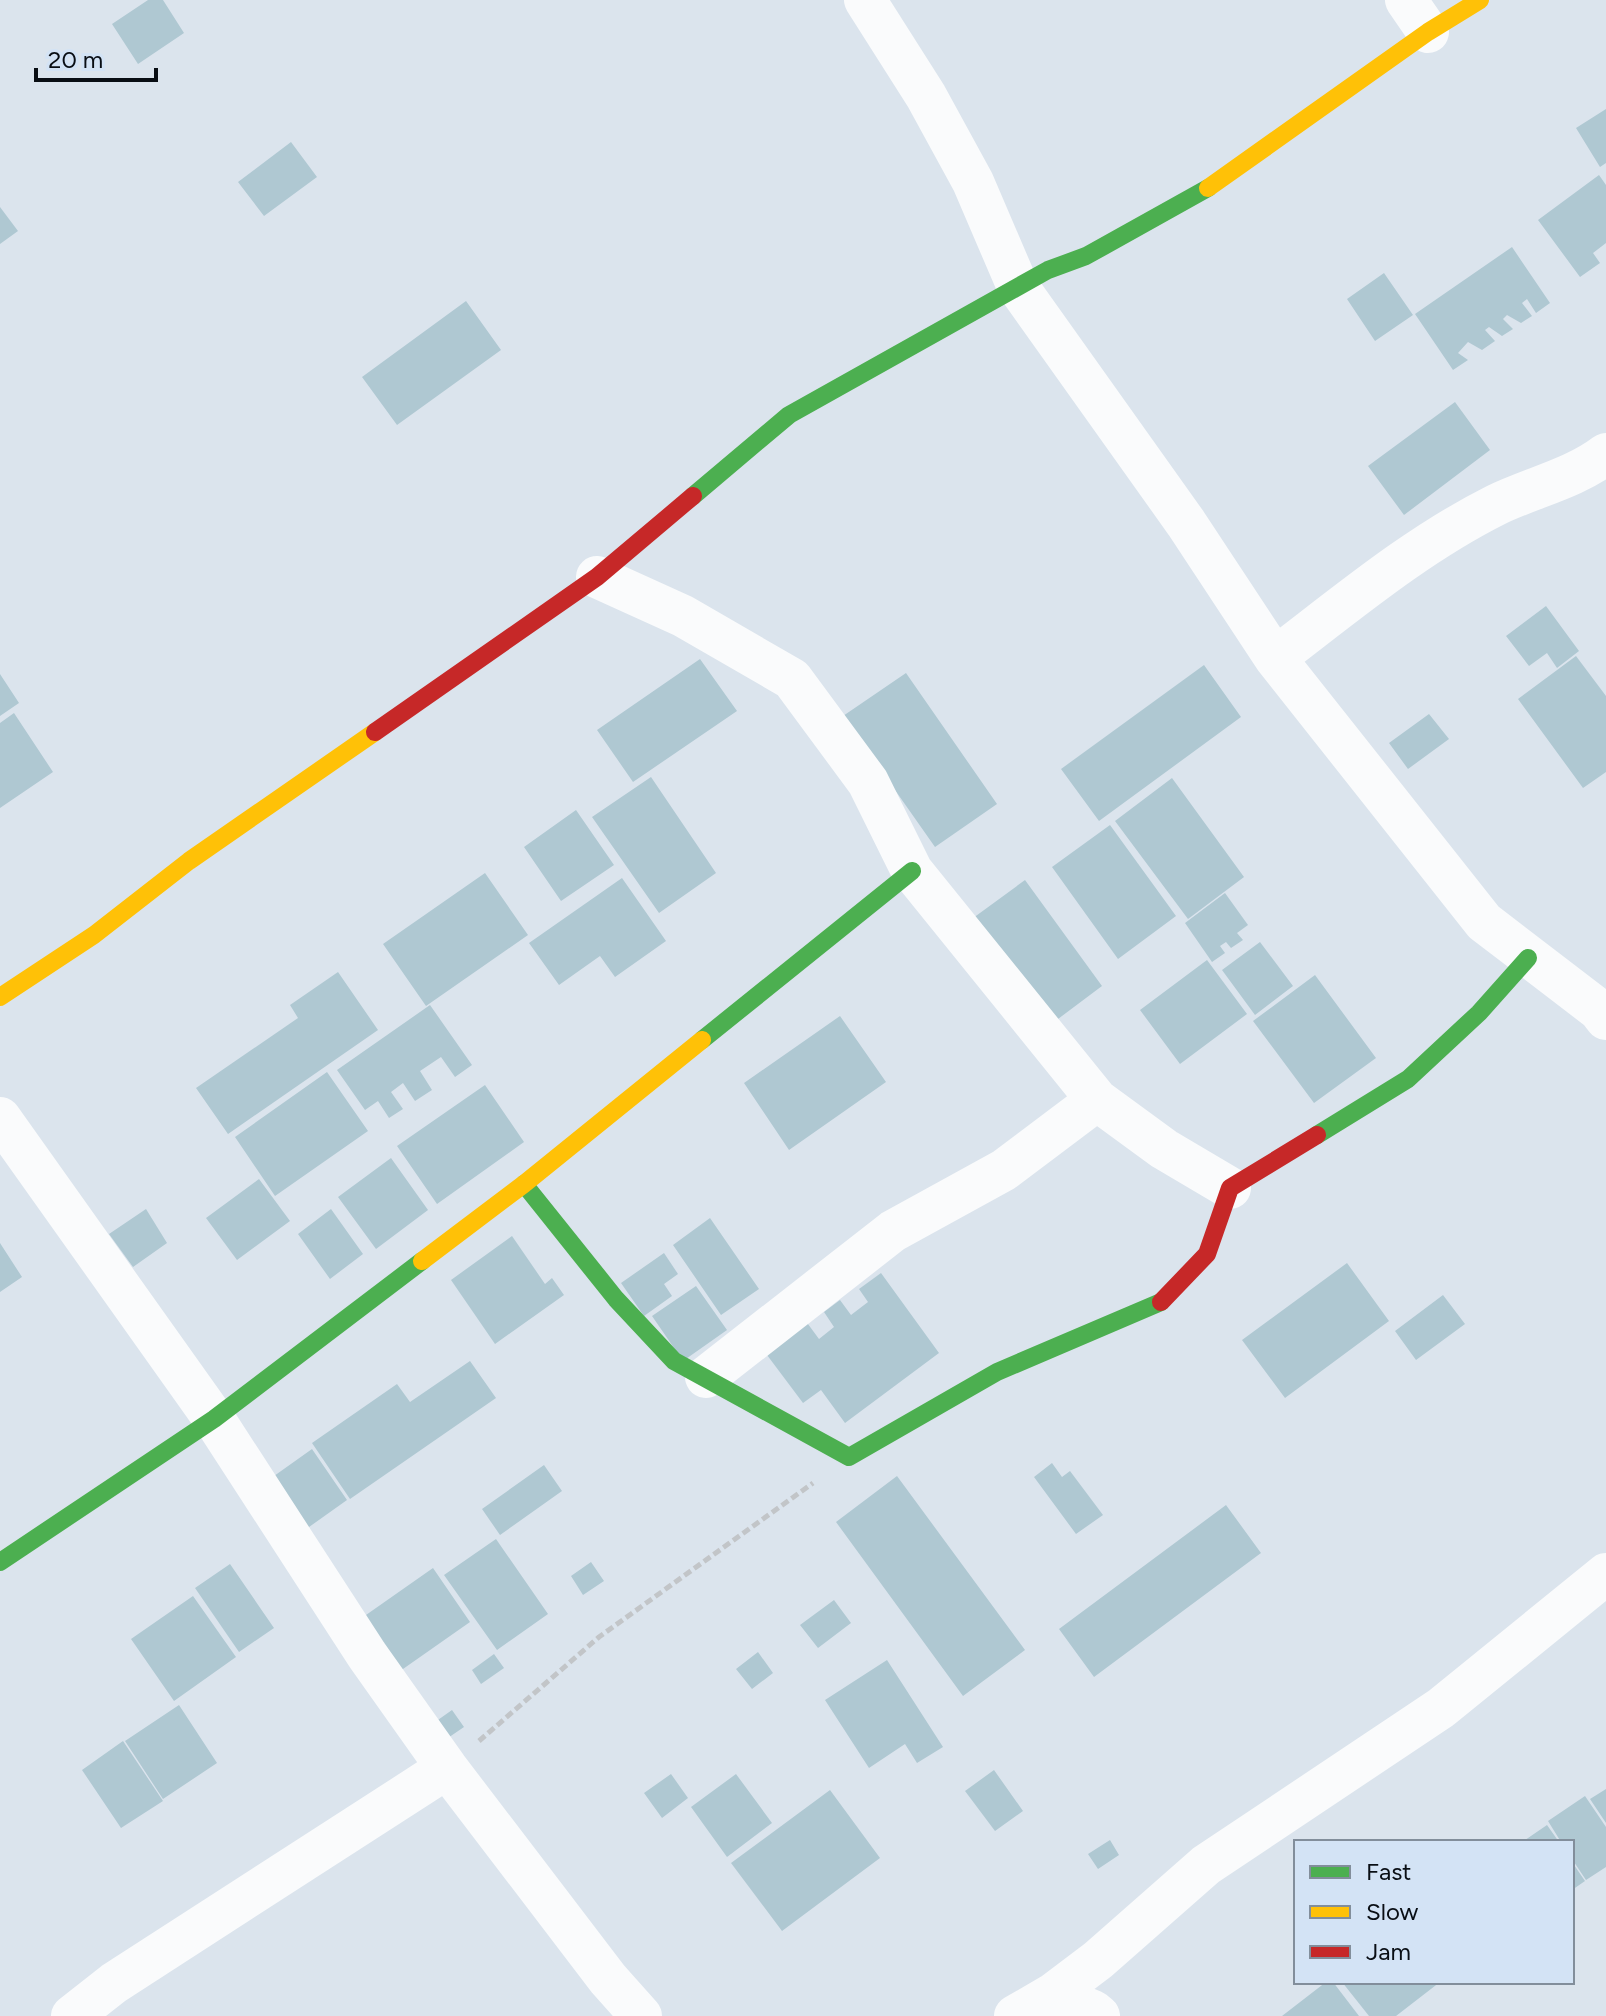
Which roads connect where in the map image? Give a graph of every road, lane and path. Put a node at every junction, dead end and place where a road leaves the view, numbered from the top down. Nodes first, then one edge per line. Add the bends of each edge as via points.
1 (865, 0) edge
2 (1480, 0) edge
3 (1417, 16) edge
4 (1018, 287) junction
5 (1606, 454) edge
6 (597, 577) junction
7 (1275, 658) junction
8 (912, 871) junction
9 (1528, 958) junction
10 (0, 997) edge
11 (1606, 1019) edge
12 (1097, 1100) junction
13 (0, 1118) edge
14 (524, 1184) junction
15 (1230, 1188) junction
16 (706, 1377) junction
17 (214, 1419) junction
18 (849, 1457) junction
19 (0, 1562) edge
20 (1606, 1574) edge
21 (447, 1768) junction
22 (1053, 1994) junction
23 (72, 2016) edge
24 (641, 2016) edge
25 (1015, 2016) edge
26 (1099, 2016) edge

1 - 4 street via 973,182
2 - 3 street
3 - 4 street via 1220,181 1086,256
4 - 6 street via 789,415
4 - 7 street
5 - 7 street via 1586,469 1497,505 1420,549
6 - 8 street via 683,616 792,679 868,782
6 - 10 street
7 - 9 street via 1484,922
8 - 12 street
8 - 14 street
9 - 11 street
9 - 15 street via 1408,1079
12 - 15 street
12 - 16 street via 1004,1170 893,1231
13 - 17 street
14 - 16 street via 616,1299 674,1361
14 - 17 street
15 - 18 street via 1207,1254 1160,1303 997,1372
16 - 18 street
17 - 19 street
17 - 21 street
18 - 21 path via 599,1637
20 - 22 street via 1441,1708 1206,1865
21 - 23 street via 114,1983
21 - 24 street
22 - 25 street
22 - 26 street

